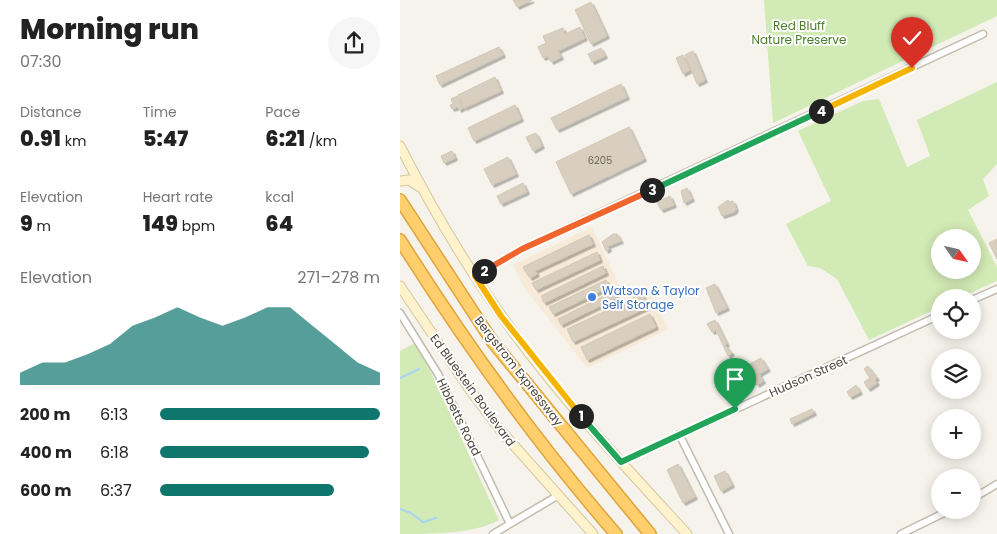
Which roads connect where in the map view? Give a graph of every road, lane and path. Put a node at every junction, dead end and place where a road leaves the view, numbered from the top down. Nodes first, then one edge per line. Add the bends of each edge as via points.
1 (983, 34) dead end
2 (400, 146) edge
3 (400, 163) edge
4 (405, 180) edge
5 (421, 187) junction
6 (400, 200) edge
7 (400, 240) edge
8 (475, 276) junction
9 (400, 286) edge
10 (997, 289) edge
11 (981, 296) edge
12 (400, 313) edge
13 (931, 319) edge
14 (679, 434) junction
15 (621, 462) junction
16 (997, 484) edge
17 (981, 494) edge
18 (557, 496) junction
19 (932, 519) edge
20 (510, 524) junction
21 (493, 534) edge
22 (593, 534) edge
23 (616, 534) edge
24 (650, 534) edge
25 (686, 534) edge
26 (729, 534) edge
27 (901, 534) edge

1 - 8 street via 522,249
2 - 3 main road
2 - 5 main road
4 - 5 main road
5 - 8 main road
6 - 24 highway, Bergstrom Expressway via 492,341
7 - 23 highway, Bergstrom Expressway via 512,406
8 - 15 main road via 501,316
9 - 18 main road, Ed Bluestein Boulevard via 485,410
10 - 11 street
12 - 20 street, Hibbetts Road via 438,374
13 - 14 street, Hudson Street
14 - 15 street, Hudson Street
14 - 26 street
15 - 25 main road
16 - 17 street
18 - 20 street
18 - 22 main road, Ed Bluestein Boulevard
19 - 27 street
20 - 21 street

